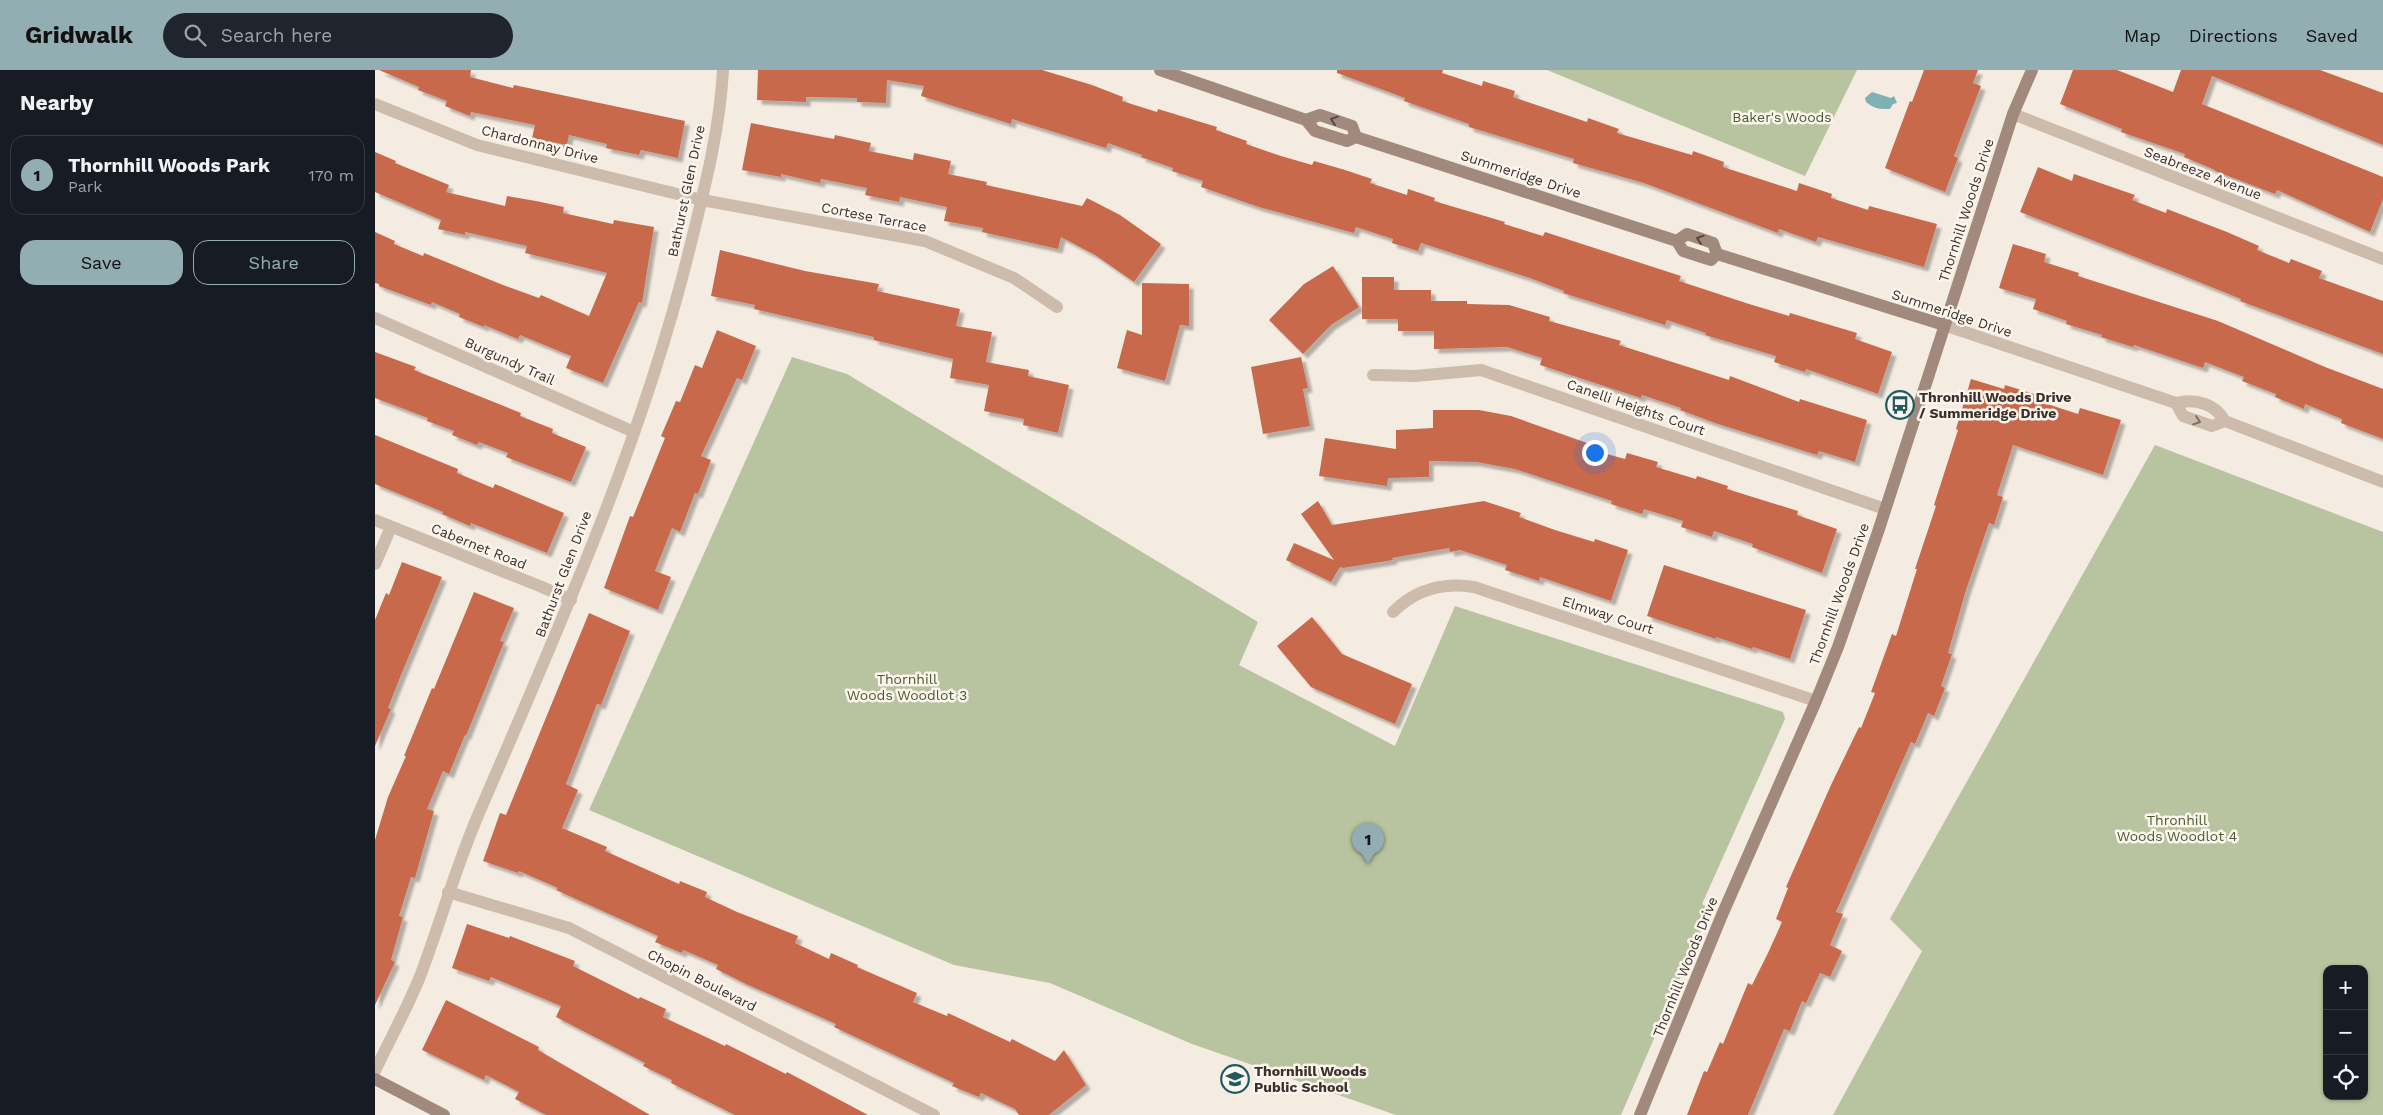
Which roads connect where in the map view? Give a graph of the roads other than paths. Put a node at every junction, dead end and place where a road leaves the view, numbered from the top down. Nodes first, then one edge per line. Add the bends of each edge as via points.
1 (723, 70) edge
2 (1160, 70) edge
3 (2032, 70) edge
4 (375, 104) edge
5 (2013, 114) junction
6 (702, 200) junction
7 (2383, 260) edge
8 (1057, 307) dead end
9 (375, 318) edge
10 (1944, 325) junction
11 (1373, 375) dead end
12 (2176, 403) junction
13 (2225, 421) junction
14 (634, 432) junction
15 (2383, 482) edge
16 (1885, 509) junction
17 (375, 520) edge
18 (391, 527) junction
19 (375, 564) edge
20 (571, 600) junction
21 (1393, 612) dead end
22 (1817, 701) junction
23 (448, 892) junction
24 (375, 1070) edge
25 (375, 1079) edge
26 (444, 1115) edge
27 (934, 1115) edge
28 (1640, 1115) edge

1 - 6 street, Bathurst Glen Drive
2 - 10 street, Summeridge Drive via 1306,120 1315,131 1347,141 1356,137 1677,241 1683,252 1711,260 1717,254
3 - 5 street, Thornhill Woods Drive
4 - 6 street, Chardonnay Drive via 477,145
5 - 7 street, Seabreeze Avenue
5 - 10 street, Thornhill Woods Drive
6 - 8 street, Cortese Terrace via 925,241 1014,278
6 - 14 street, Bathurst Glen Drive via 677,302
9 - 14 street, Burgundy Trail
10 - 12 street, Summeridge Drive
10 - 16 street, Thornhill Woods Drive
11 - 16 street, Canelli Heights Court via 1415,376 1481,370
12 - 13 street, Summeridge Drive via 2190,399 2219,410
12 -> 13 street, Summeridge Drive via 2183,416 2212,426
13 - 15 street, Summeridge Drive
14 - 20 street, Bathurst Glen Drive
16 - 22 street, Thornhill Woods Drive
17 - 18 street, Cabernet Road
18 - 19 street
18 - 20 street, Cabernet Road
20 - 23 street, Bathurst Glen Drive
21 - 22 street, Elmway Court via 1410,598 1430,589 1452,585 1474,587
22 - 28 street, Thornhill Woods Drive via 1722,915
23 - 24 street, Bathurst Glen Drive via 420,975
23 - 27 street, Chopin Boulevard via 569,928
25 - 26 street

